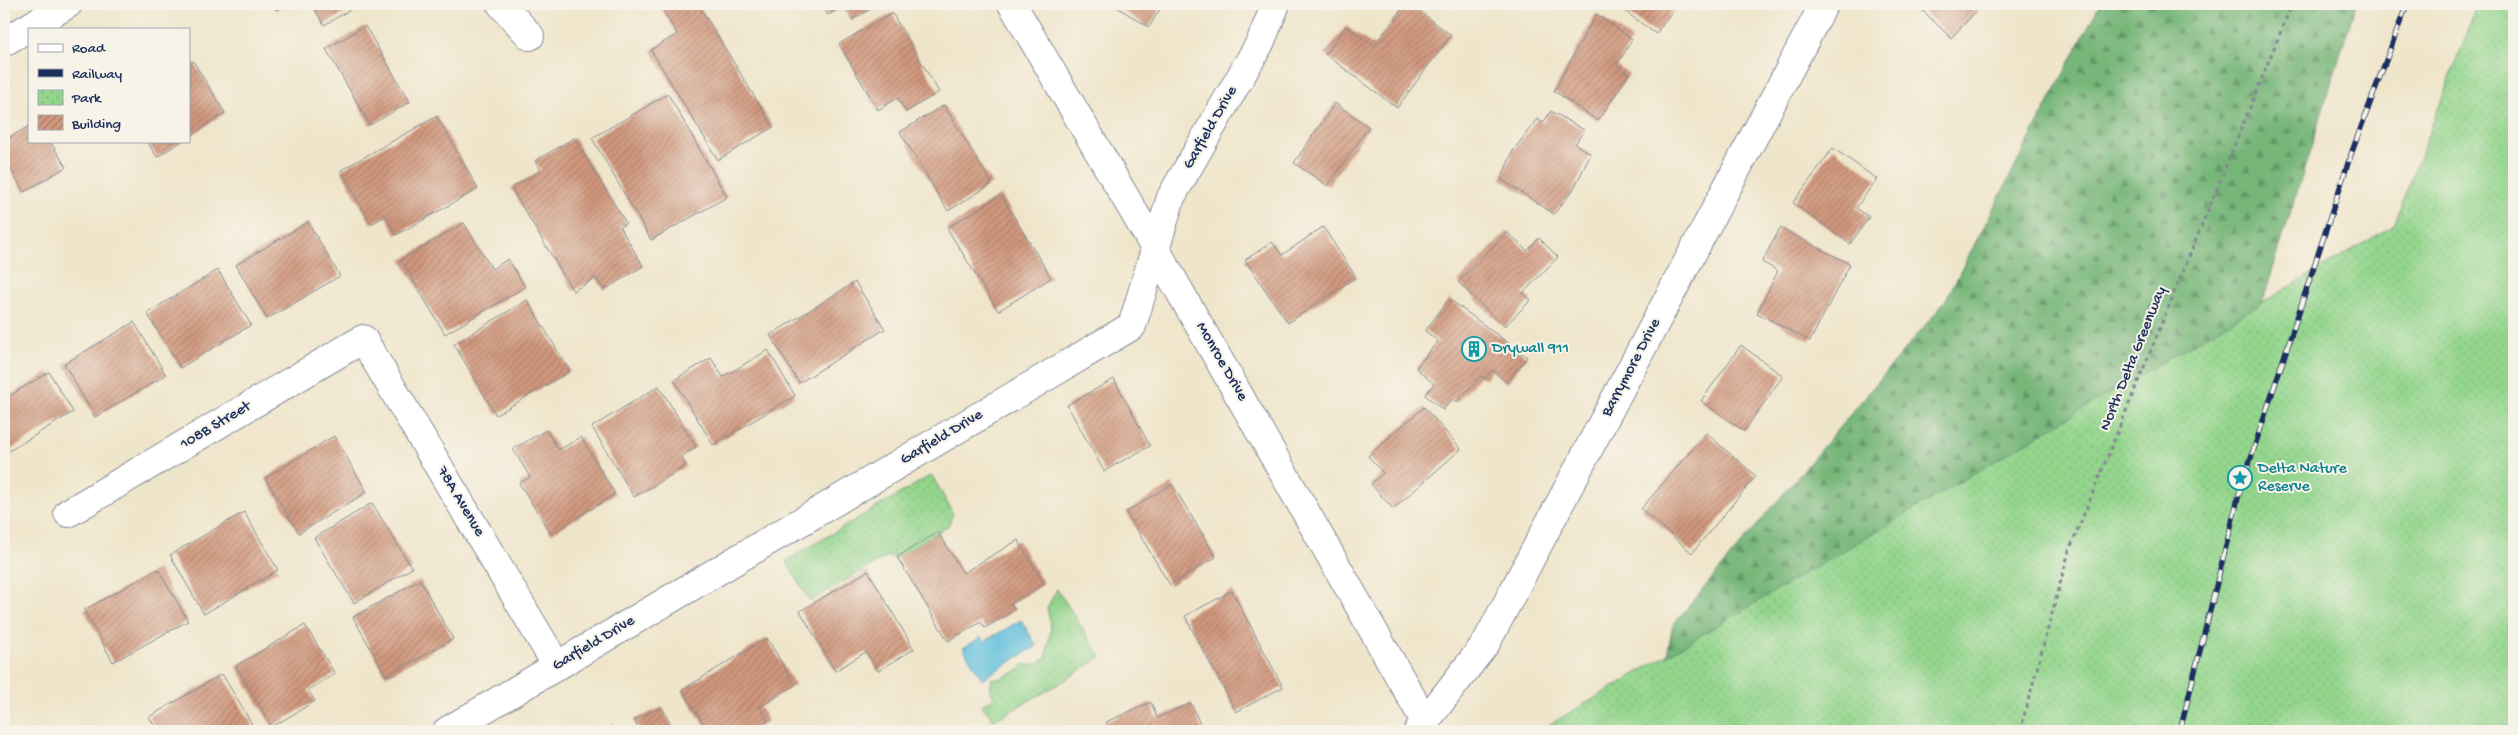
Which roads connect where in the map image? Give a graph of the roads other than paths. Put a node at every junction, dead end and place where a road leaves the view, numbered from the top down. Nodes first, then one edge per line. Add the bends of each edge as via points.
1 (68, 4) edge
2 (501, 4) edge
3 (1012, 4) edge
4 (1276, 4) edge
5 (1824, 4) edge
6 (530, 36) dead end
7 (4, 42) edge
8 (1155, 248) junction
9 (363, 338) joint
10 (68, 514) dead end
11 (557, 666) junction
12 (1422, 727) edge
13 (447, 731) edge

1 - 7 street
2 - 6 street
3 - 8 street, Monroe Drive
4 - 8 street, Garfield Drive via 1260,43 1171,197
5 - 12 street, Barrymore Drive via 1486,644
8 - 11 street, Garfield Drive via 1132,326
8 - 12 street, Monroe Drive
9 - 10 street, 108B Street
9 - 11 street, 78A Avenue
11 - 13 street, Garfield Drive

